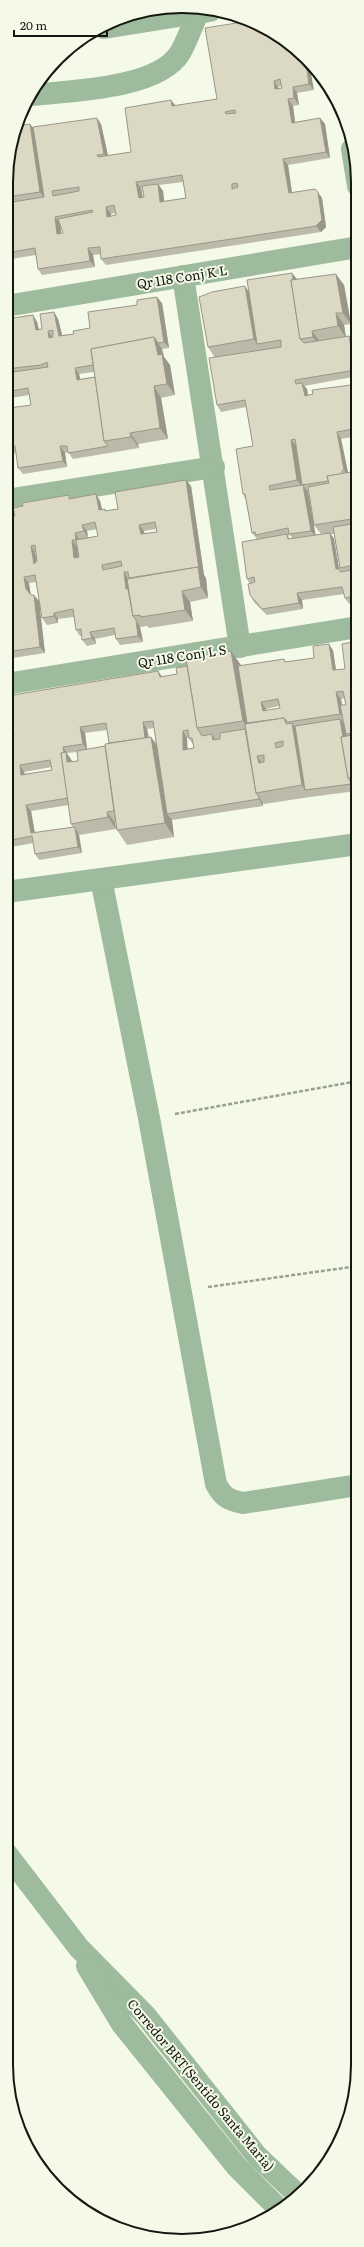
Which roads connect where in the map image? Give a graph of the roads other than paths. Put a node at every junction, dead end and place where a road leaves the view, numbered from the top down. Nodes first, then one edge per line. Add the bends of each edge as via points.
1 (196, 13) edge
2 (203, 14) edge
3 (117, 26) edge
4 (38, 94) edge
5 (351, 249) edge
6 (183, 276) junction
7 (13, 305) edge
8 (214, 468) junction
9 (13, 499) edge
10 (351, 628) edge
11 (240, 646) junction
12 (13, 683) edge
13 (351, 845) edge
14 (101, 880) junction
15 (13, 891) edge
16 (351, 1486) edge
17 (13, 1862) edge
18 (99, 1977) junction
19 (294, 2191) edge
20 (277, 2206) edge

1 - 3 street
2 - 4 street via 180,54 158,72 128,84
5 - 6 street, Qr 118 Conj K L
6 - 7 street, Qr 118 Conj K L
6 - 8 street
8 - 9 street
8 - 11 street
10 - 11 street, Qr 118 Conj L S
11 - 12 street, Qr 118 Conj L S
13 - 14 street
14 - 15 street
14 - 16 street via 149,1118 216,1484 221,1494 229,1500 243,1503
17 - 18 street
18 - 19 street, Corredor BRT(Sentido Santa Maria) via 146,2016 258,2156
18 - 20 street via 122,2024 237,2167

